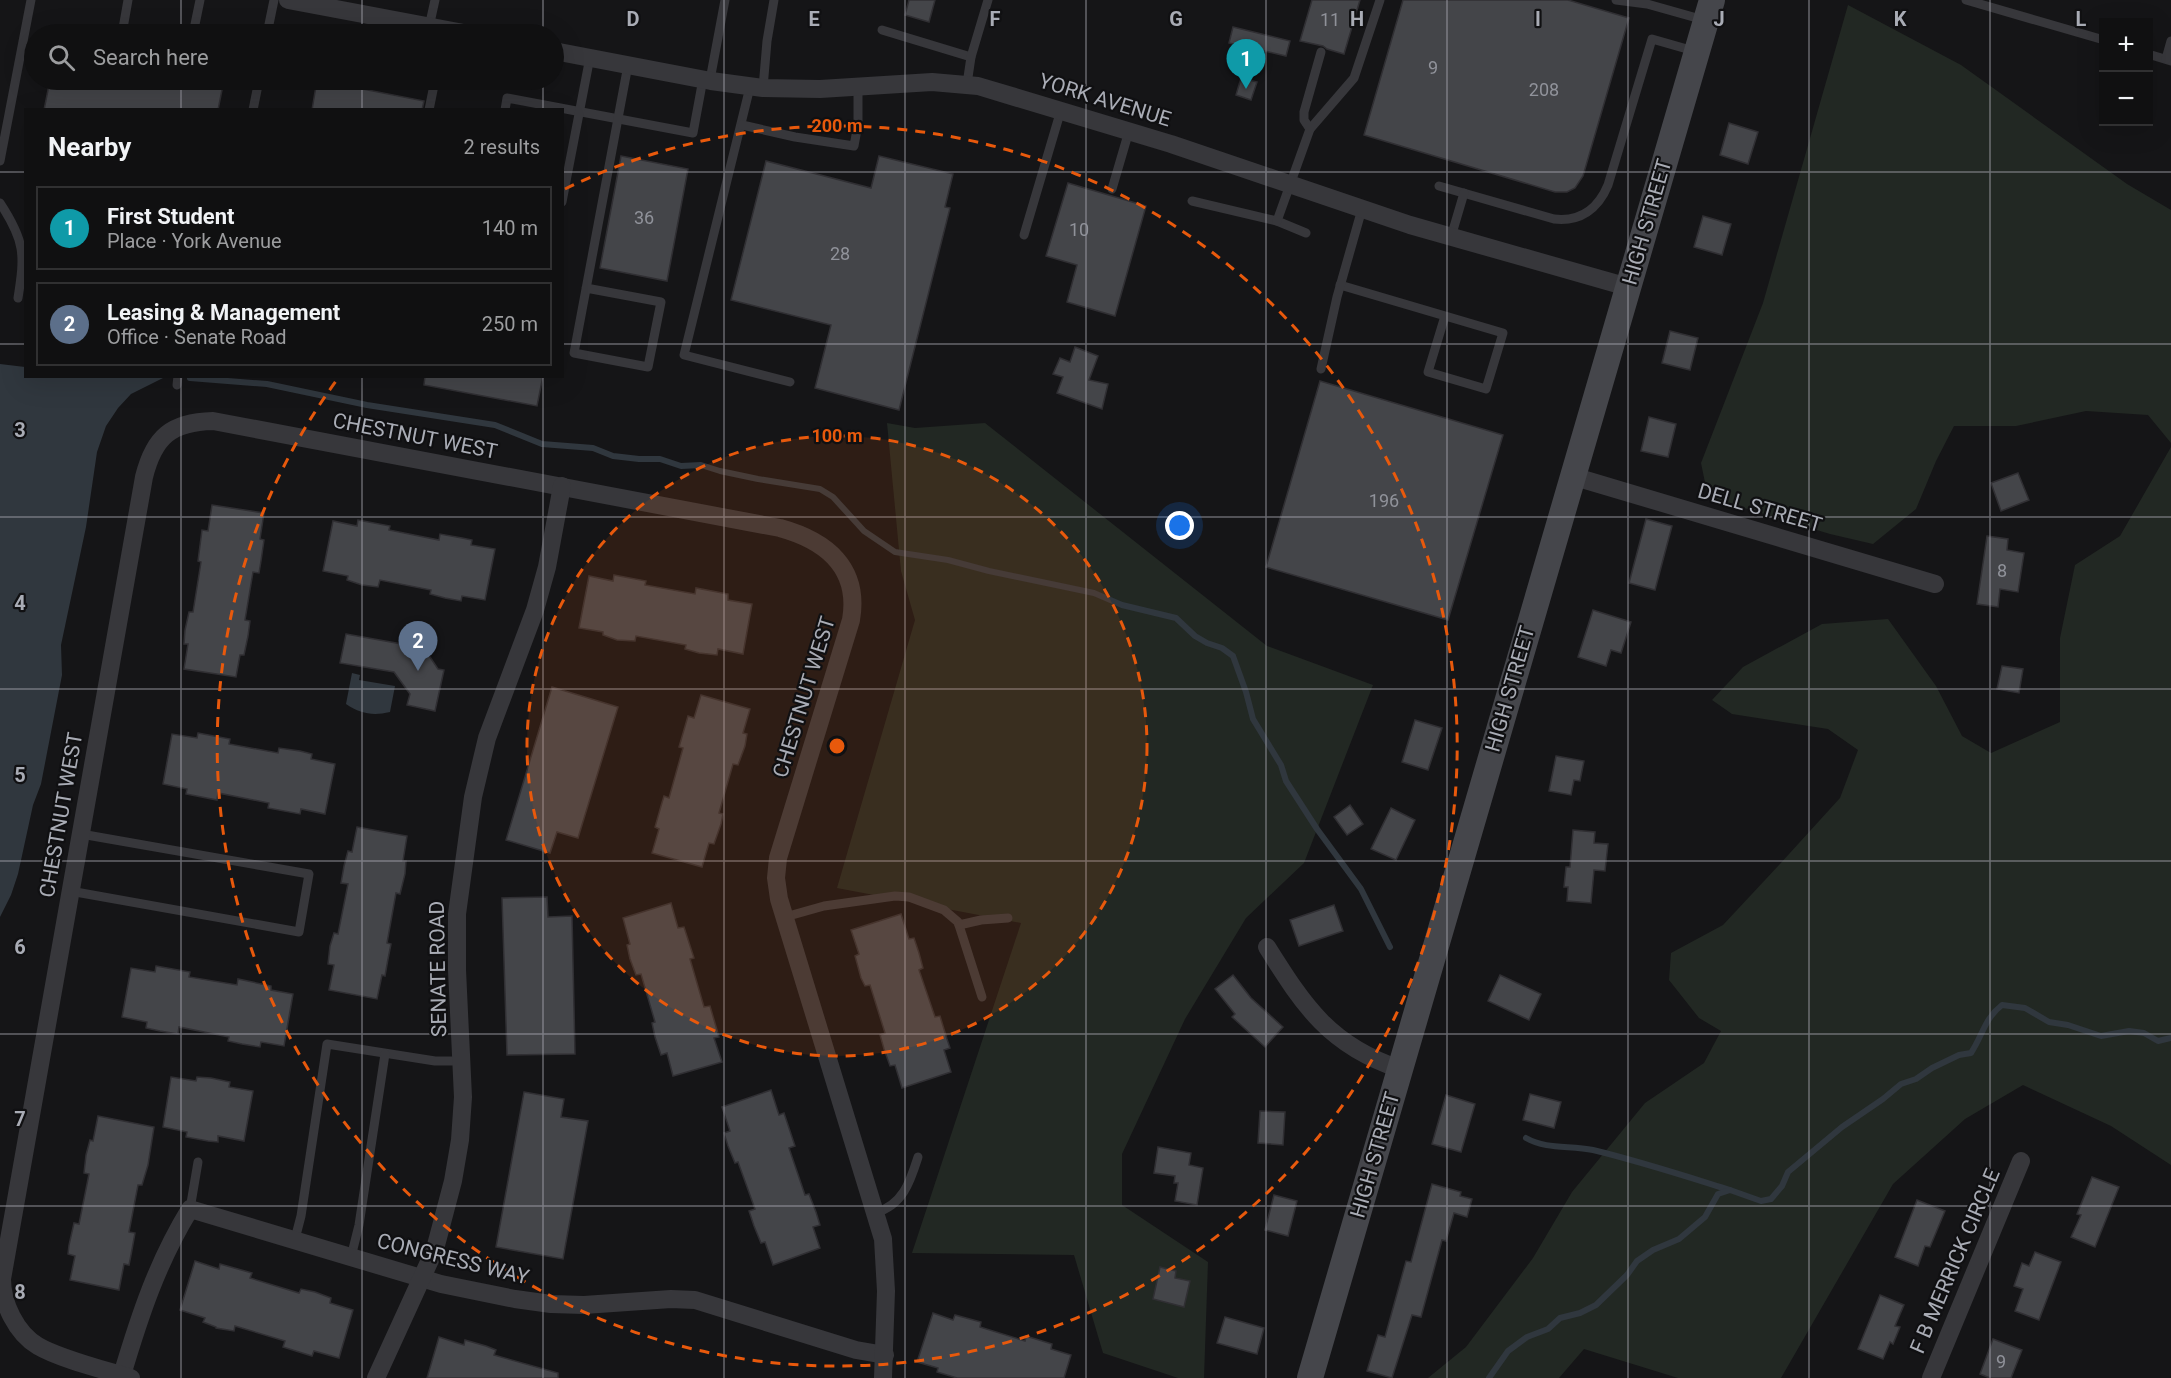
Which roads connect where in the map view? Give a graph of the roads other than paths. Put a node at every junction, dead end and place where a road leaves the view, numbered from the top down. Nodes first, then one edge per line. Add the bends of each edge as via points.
1 (31, 0) edge
2 (128, 0) edge
3 (200, 0) edge
4 (274, 0) edge
5 (288, 0) edge
6 (435, 0) edge
7 (725, 0) edge
8 (774, 0) edge
9 (988, 0) edge
10 (1380, 0) edge
11 (1617, 0) edge
12 (1966, 0) edge
13 (1648, 2) edge
14 (1709, 10) edge
15 (26, 24) edge
16 (124, 24) edge
17 (195, 24) edge
18 (269, 24) edge
19 (409, 24) edge
20 (438, 24) edge
21 (882, 30) dead end
22 (24, 36) edge
23 (2099, 39) edge
24 (2171, 41) edge
25 (1322, 52) dead end
26 (1697, 52) junction
27 (564, 53) edge
28 (2153, 56) edge
29 (590, 57) junction
30 (971, 57) junction
31 (2168, 60) edge
32 (628, 65) junction
33 (706, 80) junction
34 (967, 84) junction
35 (858, 87) junction
36 (757, 88) junction
37 (257, 90) edge
38 (433, 90) edge
39 (543, 107) edge
40 (253, 108) edge
41 (429, 108) edge
42 (505, 108) edge
43 (564, 110) edge
44 (1061, 110) junction
45 (580, 112) junction
46 (618, 119) junction
47 (742, 124) junction
48 (1310, 129) junction
49 (1129, 131) junction
50 (0, 161) edge
51 (1289, 185) junction
52 (1439, 186) dead end
53 (1112, 189) dead end
54 (564, 192) edge
55 (1464, 193) junction
56 (1192, 201) dead end
57 (0, 203) edge
58 (1362, 209) junction
59 (1277, 221) junction
60 (1306, 233) dead end
61 (1024, 234) dead end
62 (1451, 237) junction
63 (1340, 285) junction
64 (1628, 287) junction
65 (586, 288) junction
66 (18, 298) dead end
67 (1445, 316) junction
68 (1321, 369) dead end
69 (790, 382) dead end
70 (1572, 476) junction
71 (562, 486) junction
72 (1935, 584) dead end
73 (81, 834) junction
74 (70, 891) junction
75 (785, 917) junction
76 (1008, 918) dead end
77 (959, 925) junction
78 (1267, 947) dead end
79 (982, 998) dead end
80 (386, 1054) junction
81 (462, 1062) junction
82 (1400, 1069) junction
83 (918, 1157) dead end
84 (2021, 1161) dead end
85 (198, 1162) dead end
86 (190, 1209) junction
87 (875, 1213) junction
88 (295, 1239) junction
89 (351, 1257) junction
90 (422, 1278) junction
91 (885, 1355) junction
92 (126, 1377) edge
93 (376, 1378) edge
94 (883, 1378) edge
95 (1310, 1378) edge
96 (1931, 1378) edge

1 - 15 lane
2 - 16 lane
3 - 17 lane
4 - 18 lane
5 - 19 street
6 - 20 lane
7 - 33 lane
8 - 36 lane
9 - 30 lane
10 - 48 lane via 1354,78
11 - 13 lane
12 - 23 lane
13 - 14 lane
14 - 26 main road, HIGH STREET
21 - 30 lane
22 - 50 lane
24 - 31 lane
25 - 48 lane via 1304,112
26 - 55 lane via 1652,39 1608,185 1599,203 1582,216 1554,219
26 - 64 main road, HIGH STREET
27 - 29 street, YORK AVENUE
28 - 31 lane
29 - 32 street, YORK AVENUE
29 - 45 lane
30 - 34 lane
32 - 33 street, YORK AVENUE
32 - 46 lane
33 - 36 street, YORK AVENUE
33 - 46 lane via 693,133
34 - 35 street, YORK AVENUE via 917,82
34 - 44 street, YORK AVENUE
35 - 36 street, YORK AVENUE
35 - 47 lane via 854,146 802,139
36 - 47 lane
37 - 40 lane
38 - 41 lane
39 - 42 lane via 507,98
43 - 45 lane
44 - 49 street, YORK AVENUE
44 - 61 lane
45 - 46 lane
45 - 54 lane
46 - 65 lane
47 - 69 lane via 684,355
48 - 51 lane
49 - 51 street, YORK AVENUE
49 - 53 lane
51 - 58 street, YORK AVENUE
51 - 59 lane
52 - 55 lane
55 - 62 lane
56 - 59 lane
57 - 66 lane via 14,223 22,245
58 - 62 street, YORK AVENUE
58 - 63 lane
59 - 60 lane
62 - 64 street, YORK AVENUE
63 - 67 lane
63 - 68 lane
64 - 70 main road, HIGH STREET
65 - 65 lane via 574,353 648,367 661,302
67 - 67 lane via 1428,372 1486,389 1503,333
70 - 72 street, DELL STREET
70 - 82 main road, HIGH STREET
71 - 73 street, CHESTNUT WEST via 224,422 191,423 171,430 151,455 144,477
71 - 75 street, CHESTNUT WEST via 792,531 824,548 849,576 854,597 851,620 778,858 776,878
71 - 81 street, SENATE ROAD via 536,610 487,738 473,797 456,923
73 - 74 street, CHESTNUT WEST
73 - 74 lane via 309,874 299,932
74 - 92 street, CHESTNUT WEST via 2,1290 16,1322 38,1346
75 - 77 lane via 824,906 904,896 949,912
75 - 87 street, CHESTNUT WEST
76 - 77 lane
77 - 79 lane
78 - 82 street via 1313,1015 1331,1032 1365,1055
80 - 81 lane
80 - 88 lane via 327,1044
80 - 89 lane
81 - 90 street, SENATE ROAD via 457,1160 439,1236
82 - 95 main road, HIGH STREET
83 - 87 lane via 902,1196
84 - 96 street, F B MERRICK CIRCLE
85 - 86 lane
86 - 88 street, CONGRESS WAY
86 - 92 street via 154,1277
87 - 91 street, CHESTNUT WEST via 884,1250
88 - 89 street, CONGRESS WAY
89 - 90 street, CONGRESS WAY
90 - 91 street, CONGRESS WAY via 551,1304 695,1300 856,1350
90 - 93 street, SENATE ROAD
91 - 94 street, CHESTNUT WEST

